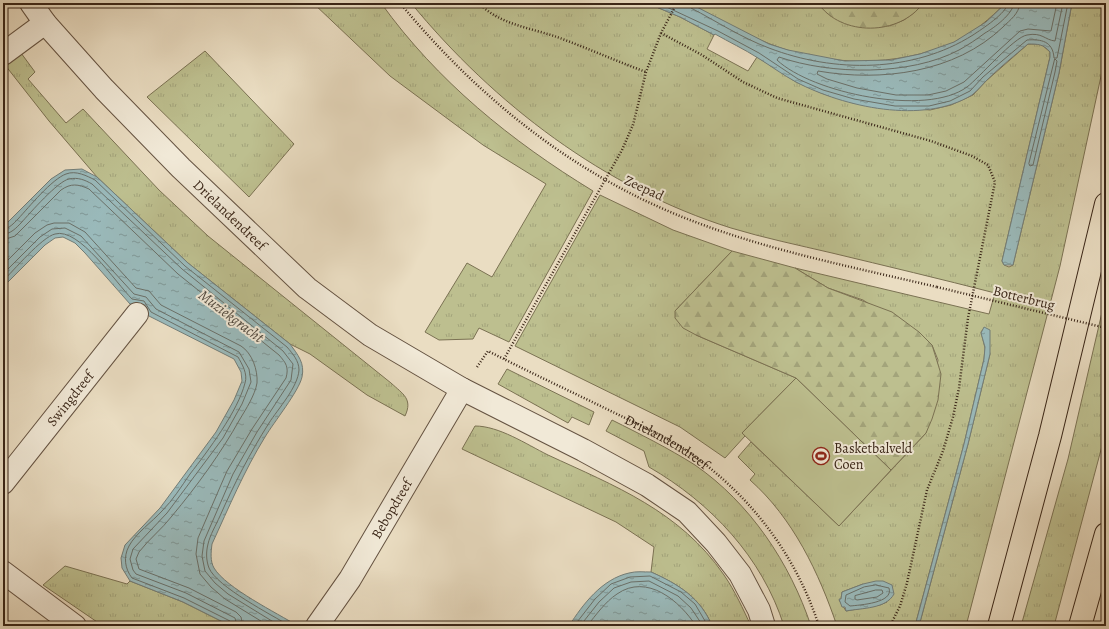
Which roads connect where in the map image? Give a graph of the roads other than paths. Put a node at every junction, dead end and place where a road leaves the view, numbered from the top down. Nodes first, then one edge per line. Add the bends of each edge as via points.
1 (31, 3) edge
2 (45, 23) junction
3 (3, 54) edge
4 (1106, 204) edge
5 (137, 314) dead end
6 (462, 389) junction
7 (3, 483) edge
8 (1106, 534) edge
9 (3, 572) edge
10 (75, 626) edge
11 (318, 626) edge
12 (764, 626) edge
13 (999, 626) edge
14 (1080, 626) edge

1 - 2 street, Drielandendreef
2 - 3 street
2 - 6 street, Drielandendreef via 104,89 181,168 307,288 370,335
4 - 13 highway via 1050,436
5 - 7 street, Swingdreef
6 - 11 street, Bebopdreef via 350,579
6 - 12 street, Drielandendreef via 589,453 647,485 688,512 716,542 740,574 759,610
8 - 14 highway
9 - 10 street

